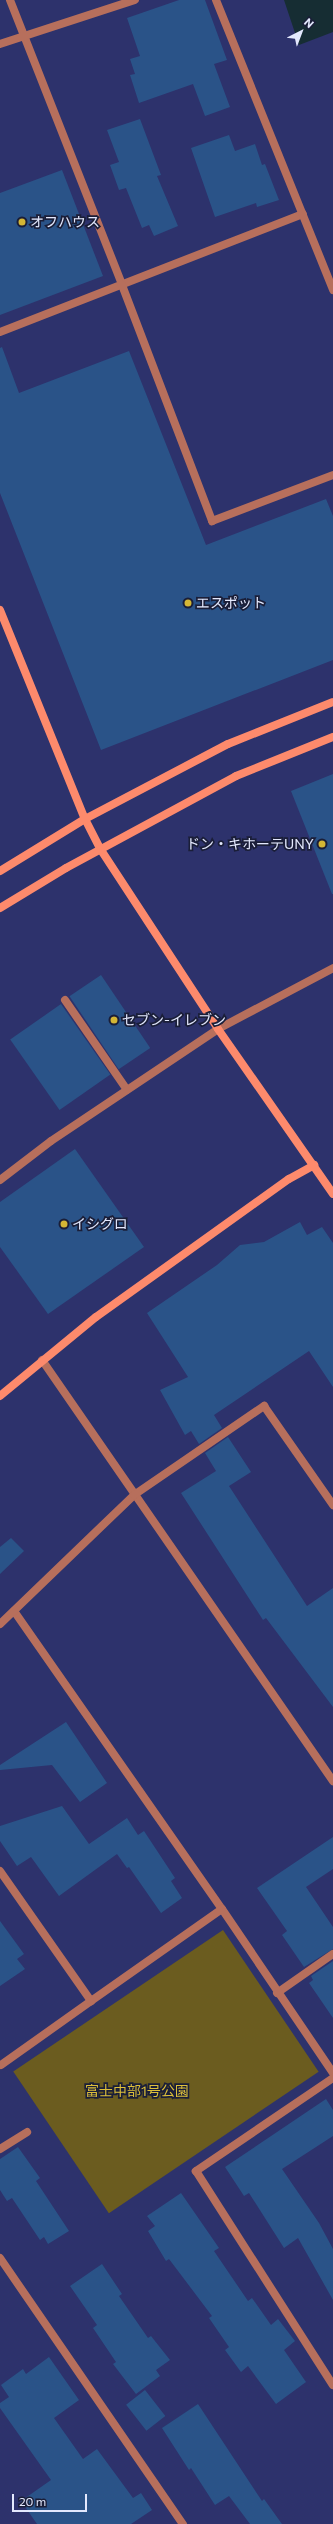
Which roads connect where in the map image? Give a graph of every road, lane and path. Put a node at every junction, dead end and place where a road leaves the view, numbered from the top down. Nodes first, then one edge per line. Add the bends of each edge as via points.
1 (10, 0) edge
2 (135, 0) edge
3 (216, 0) edge
4 (24, 34) junction
5 (0, 44) edge
6 (303, 214) junction
7 (122, 285) junction
8 (333, 290) edge
9 (0, 332) edge
10 (333, 475) edge
11 (0, 610) edge
12 (2, 624) edge
13 (333, 702) edge
14 (333, 737) edge
15 (85, 819) junction
16 (101, 850) junction
17 (0, 871) edge
18 (0, 908) edge
19 (333, 968) edge
20 (65, 1000) dead end
21 (218, 1029) junction
22 (127, 1090) junction
23 (314, 1165) junction
24 (0, 1180) edge
25 (333, 1194) edge
26 (42, 1360) junction
27 (0, 1396) edge
28 (134, 1495) junction
29 (333, 1505) edge
30 (14, 1611) junction
31 (0, 1624) edge
32 (333, 1781) edge
33 (0, 1872) edge
34 (222, 1909) junction
35 (333, 1954) edge
36 (277, 1993) junction
37 (91, 2001) junction
38 (2, 2065) dead end
39 (333, 2073) edge
40 (333, 2078) edge
41 (27, 2132) dead end
42 (0, 2148) edge
43 (0, 2258) edge
44 (333, 2385) edge
45 (183, 2524) edge

1 - 4 street
2 - 4 street
3 - 6 street
4 - 5 street
4 - 7 street
6 - 7 street
6 - 8 street
7 - 9 street
7 - 10 street via 212,521
11 - 12 street
12 - 15 street
13 - 15 street via 228,744
14 - 16 street via 236,776
15 - 16 street
15 - 17 street
16 - 18 street
16 - 21 street
19 - 21 street
20 - 22 street
21 - 22 street
21 - 23 street
22 - 24 street via 51,1141
23 - 25 street
23 - 26 street via 289,1179 96,1317
26 - 27 street
26 - 28 street
28 - 29 street via 264,1406
28 - 30 street
28 - 32 street
30 - 31 street
30 - 34 street
33 - 37 street
34 - 36 street
34 - 37 street
35 - 36 street
36 - 39 street
37 - 38 street
40 - 44 street via 196,2171
41 - 42 street
43 - 45 street

